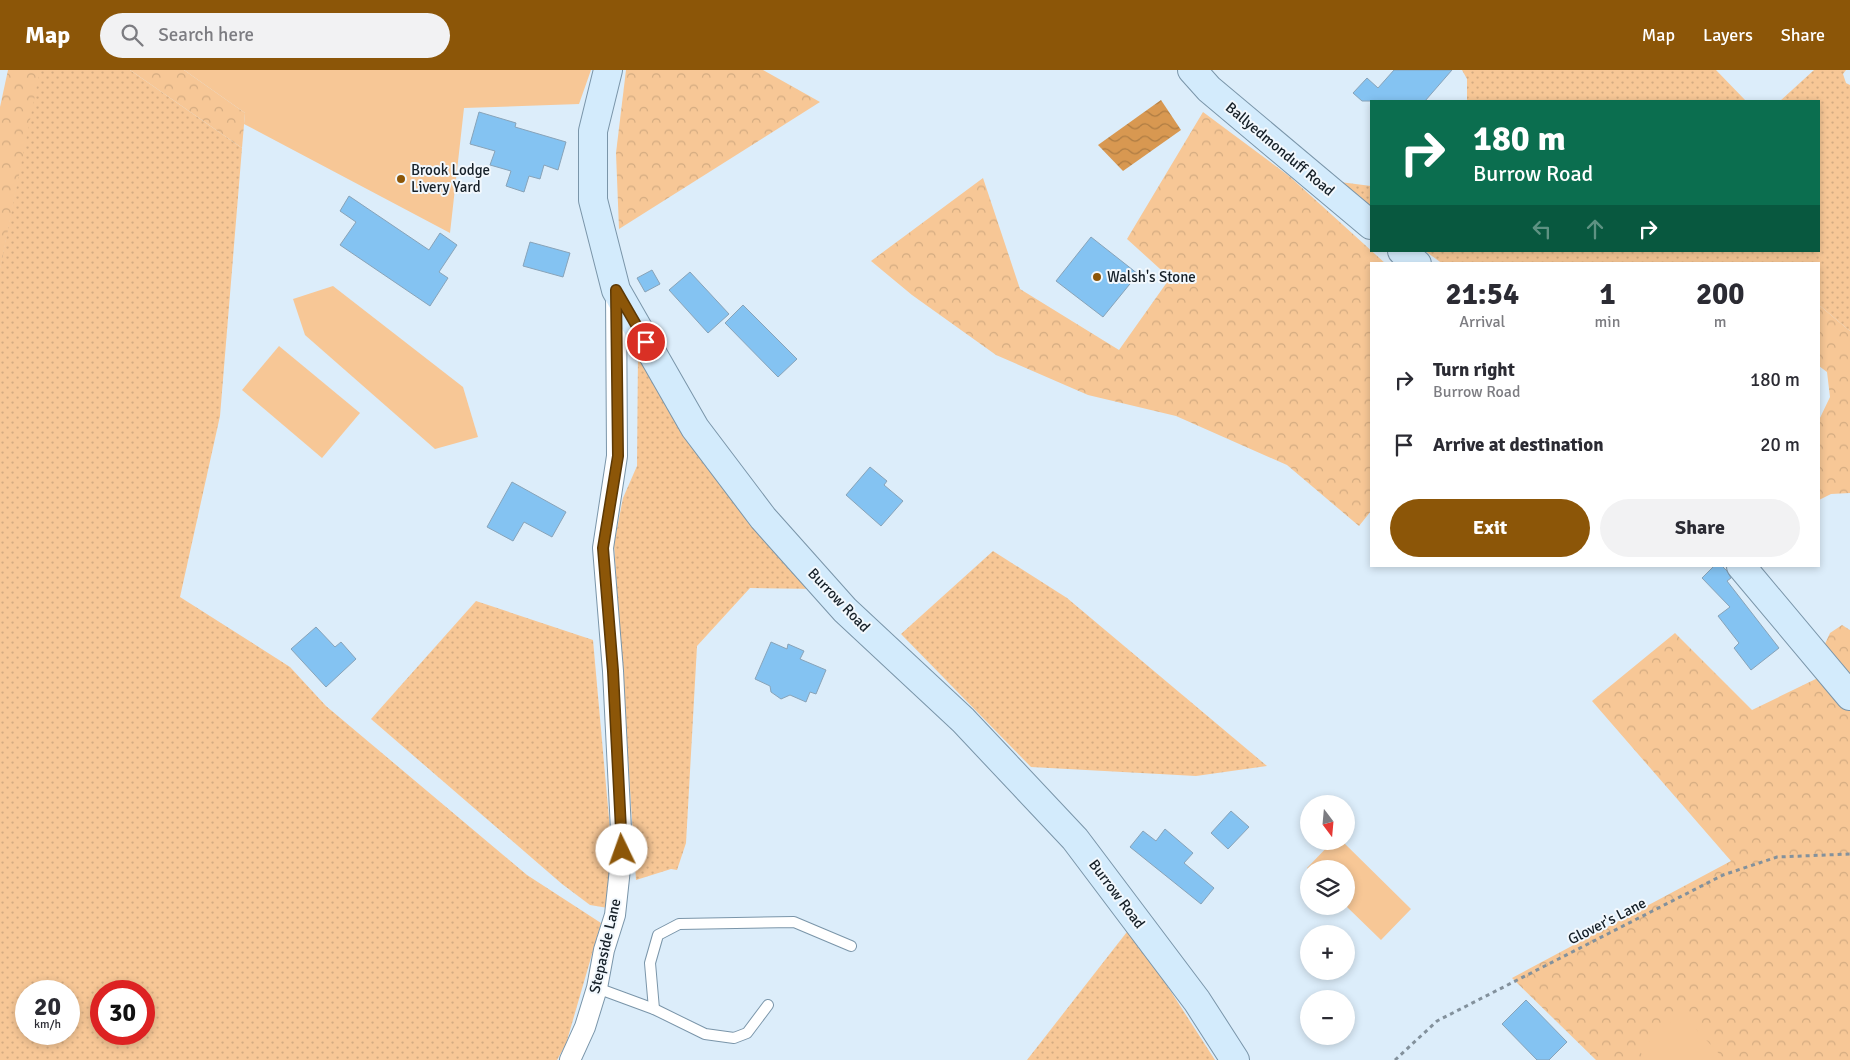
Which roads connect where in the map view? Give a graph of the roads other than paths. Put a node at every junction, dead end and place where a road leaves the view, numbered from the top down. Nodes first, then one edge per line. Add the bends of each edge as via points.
1 (608, 70) edge
2 (1192, 70) edge
3 (1370, 224) edge
4 (1403, 252) edge
5 (1415, 262) edge
6 (616, 290) junction
7 (1742, 567) edge
8 (1850, 696) edge
9 (851, 946) dead end
10 (597, 988) junction
11 (768, 1005) dead end
12 (654, 1009) junction
13 (570, 1060) edge
14 (1235, 1060) edge

1 - 6 street, Burrow Road via 593,131 593,200
2 - 3 street, Ballyedmonduff Road via 1209,89
4 - 5 street
6 - 10 street, Stepaside Lane via 618,456 603,548 622,850 615,915
6 - 14 street, Burrow Road via 695,428 763,518 846,610 963,720 1075,839 1197,1001
7 - 8 street
9 - 12 lane via 794,922 679,924 658,935 650,963
10 - 12 lane
10 - 13 street, Stepaside Lane via 586,1026
11 - 12 lane via 747,1033 734,1038 705,1034

